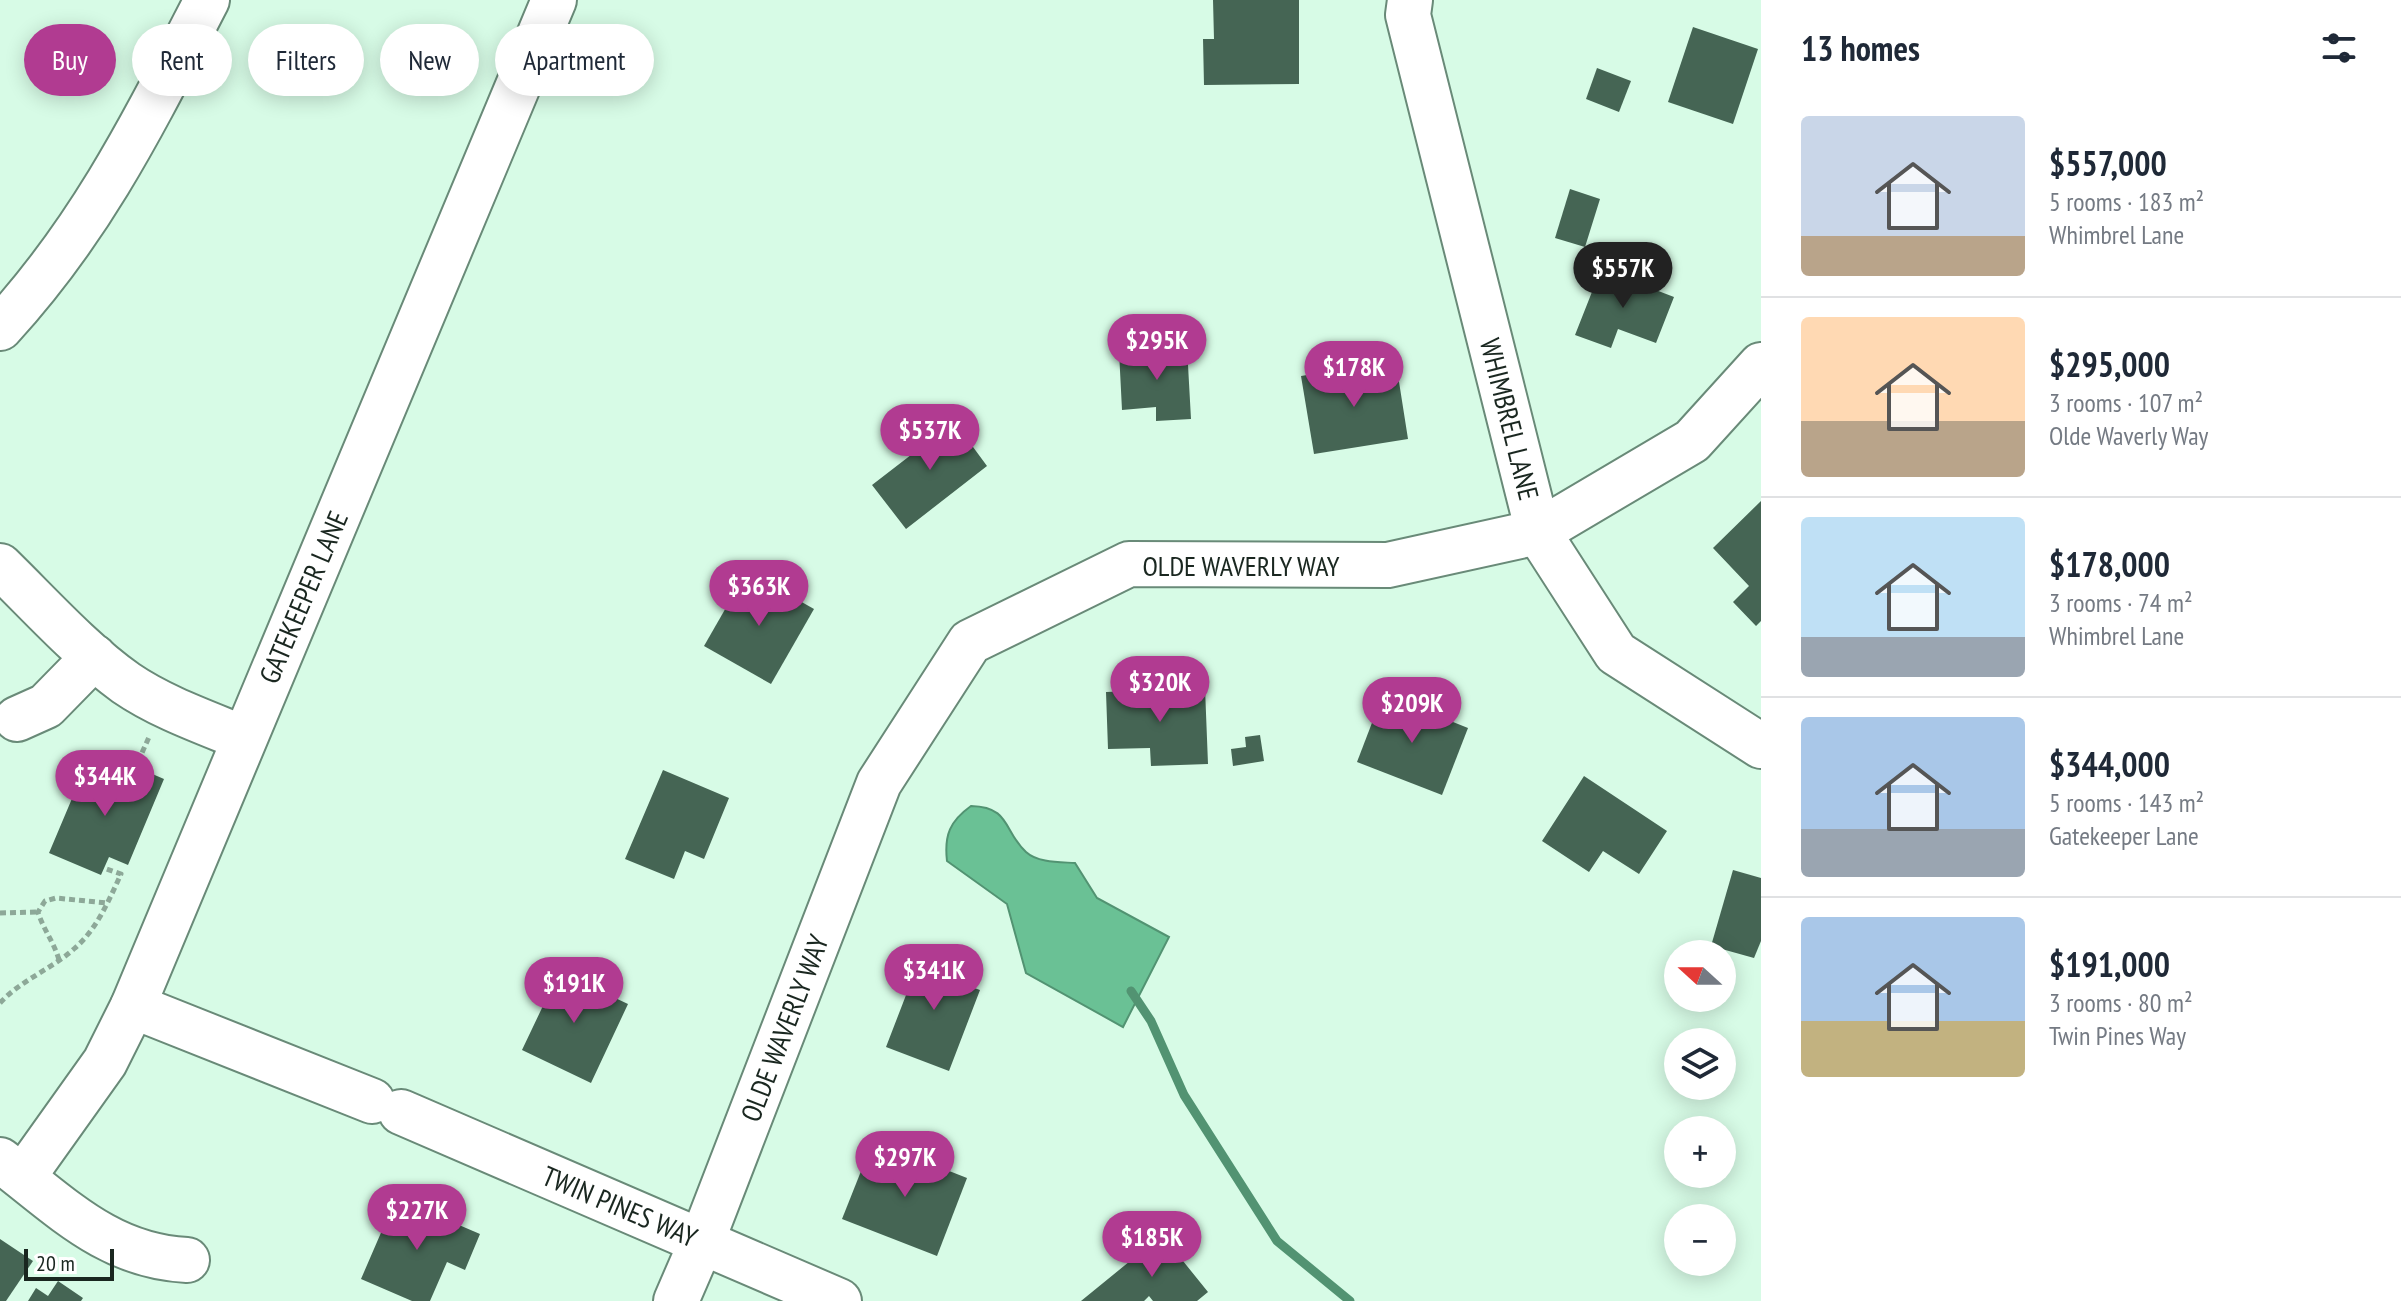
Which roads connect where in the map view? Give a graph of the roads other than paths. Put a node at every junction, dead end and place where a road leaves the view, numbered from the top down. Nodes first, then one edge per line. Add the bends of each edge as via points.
1 (207, 0) edge
2 (554, 0) edge
3 (1410, 0) edge
4 (0, 328) edge
5 (1761, 365) edge
6 (1538, 532) junction
7 (0, 566) edge
8 (94, 657) junction
9 (17, 719) dead end
10 (243, 738) junction
11 (1761, 746) edge
12 (133, 1006) junction
13 (11, 1168) edge
14 (702, 1241) junction
15 (187, 1260) dead end
16 (676, 1301) edge
17 (839, 1301) edge

1 - 4 street via 96,208
2 - 10 street, GATEKEEPER LANE
3 - 6 street, WHIMBREL LANE via 1408,15
5 - 6 street, OLDE WAVERLY WAY via 1692,441
6 - 11 street, WHIMBREL LANE via 1616,653
6 - 14 street, OLDE WAVERLY WAY via 1388,565 1129,564 970,642 879,783
7 - 8 street
8 - 9 street via 46,706
8 - 10 street via 149,697
10 - 12 street, GATEKEEPER LANE
12 - 13 street, GATEKEEPER LANE via 100,1071
12 - 14 street, TWIN PINES WAY via 386,1106
13 - 15 street via 123,1249
14 - 16 street, OLDE WAVERLY WAY
14 - 17 street, TWIN PINES WAY

